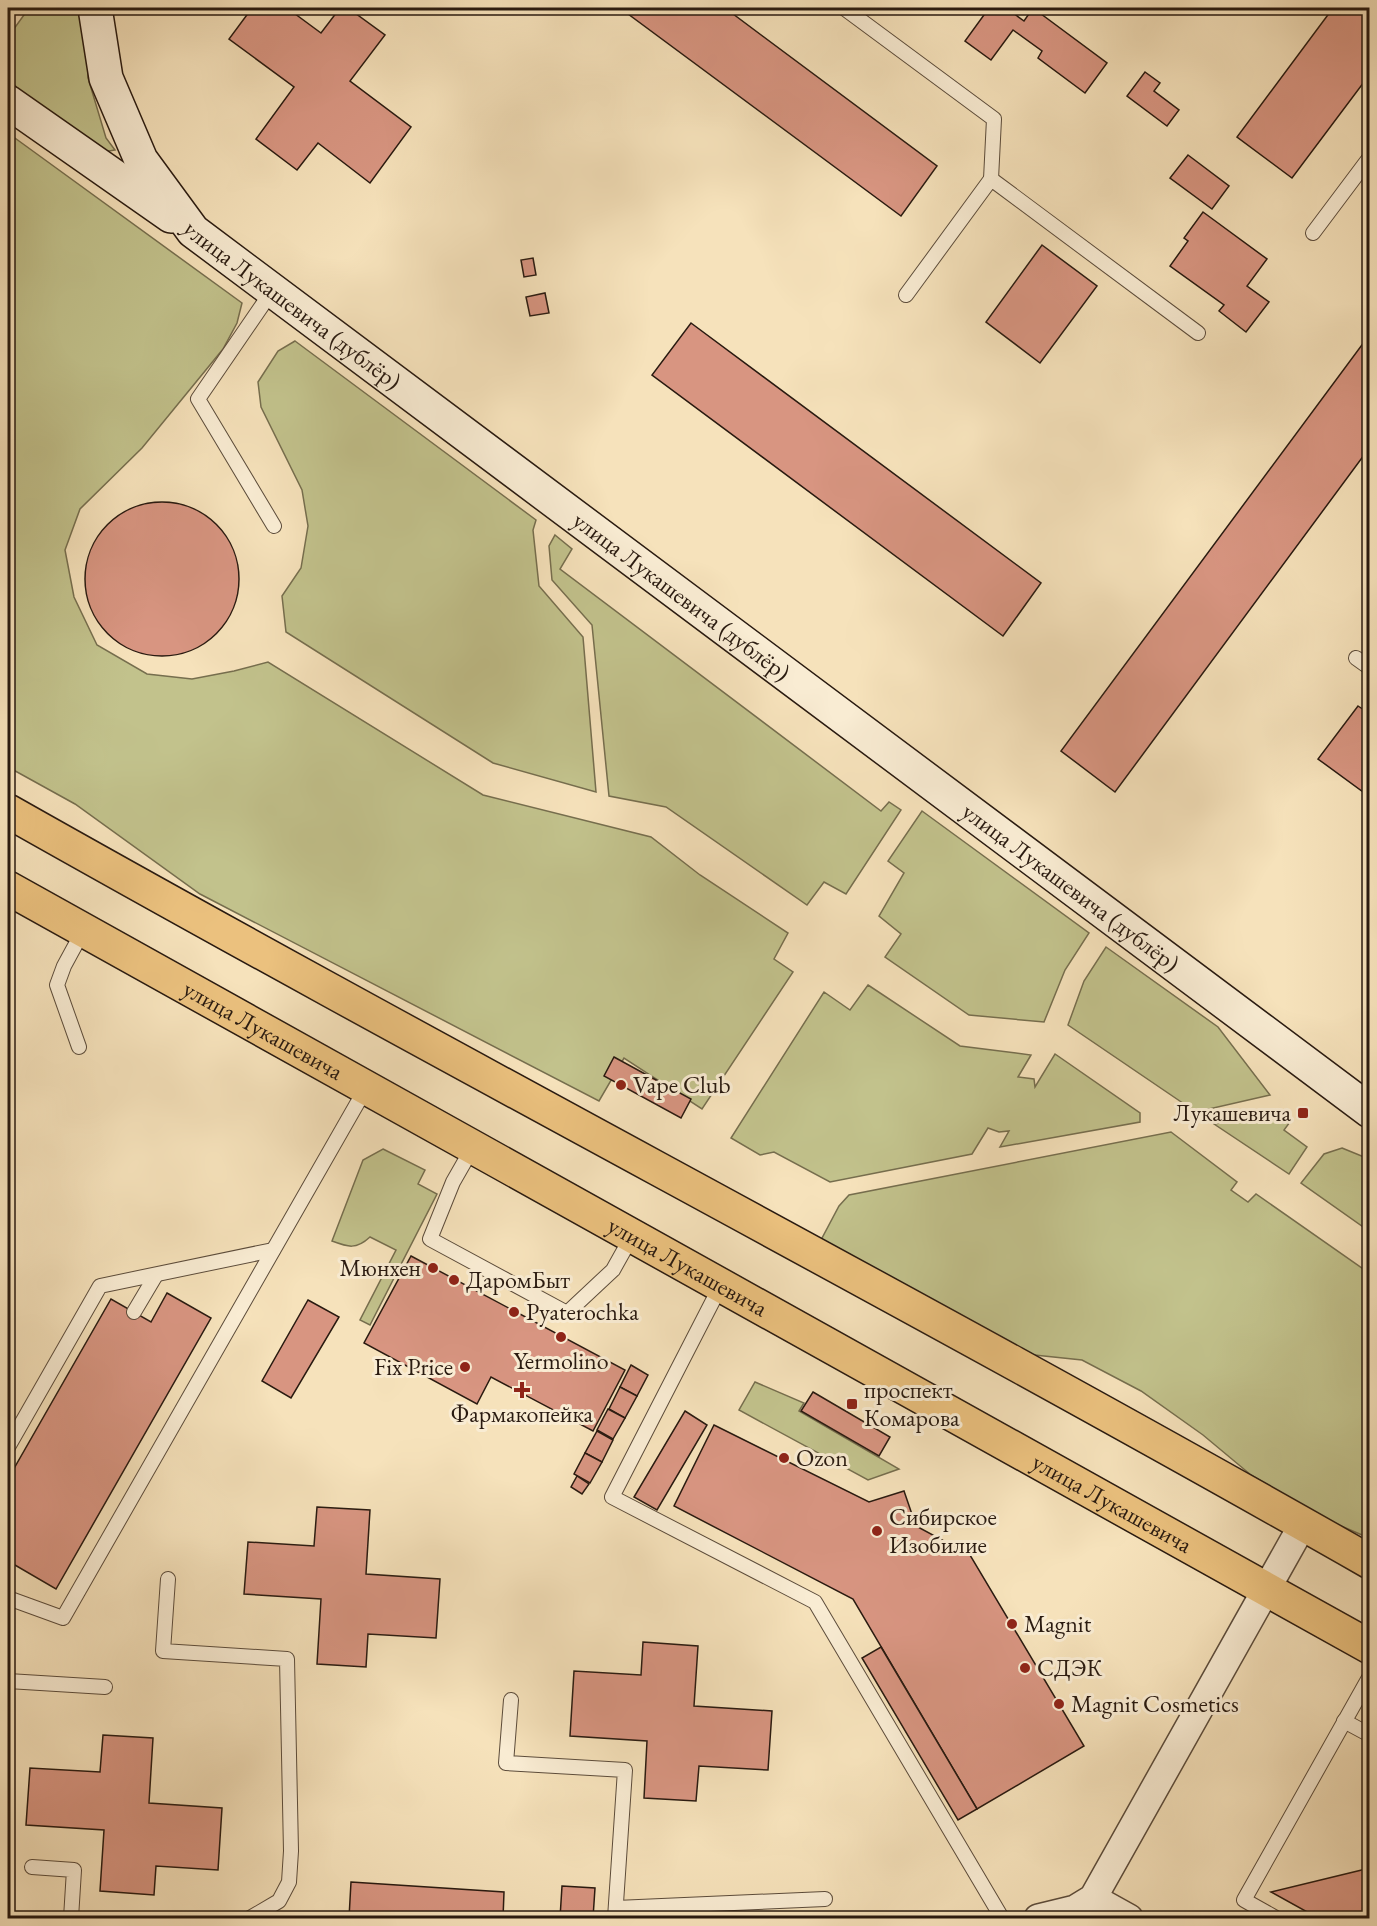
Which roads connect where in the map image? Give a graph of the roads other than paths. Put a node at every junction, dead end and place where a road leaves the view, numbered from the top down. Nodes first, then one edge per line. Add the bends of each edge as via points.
1 (95, 8) edge
2 (844, 8) edge
3 (8, 102) edge
4 (1370, 157) edge
5 (991, 179) junction
6 (193, 231) junction
7 (1313, 233) dead end
8 (272, 291) junction
9 (906, 295) dead end
10 (1198, 333) dead end
11 (274, 526) dead end
12 (1356, 658) dead end
13 (1370, 668) edge
14 (8, 811) edge
15 (8, 888) edge
16 (83, 931) junction
17 (79, 1047) dead end
18 (366, 1088) junction
19 (1370, 1111) edge
20 (472, 1147) junction
21 (632, 1236) junction
22 (273, 1250) junction
23 (156, 1275) junction
24 (721, 1285) junction
25 (134, 1312) dead end
26 (8, 1447) edge
27 (1303, 1524) junction
28 (1370, 1562) edge
29 (168, 1578) dead end
30 (1266, 1590) junction
31 (8, 1598) edge
32 (1370, 1647) edge
33 (1370, 1676) edge
34 (8, 1681) edge
35 (105, 1687) dead end
36 (511, 1700) dead end
37 (1344, 1721) junction
38 (1370, 1735) edge
39 (32, 1867) dead end
40 (825, 1899) dead end
41 (1096, 1908) edge
42 (616, 1913) edge
43 (71, 1918) edge
44 (250, 1918) edge
45 (1002, 1918) edge
46 (1038, 1918) edge
47 (1129, 1918) edge
48 (1276, 1918) edge

1 - 6 main road, улица Лукашевича (дублёр) via 106,78 141,160
2 - 5 lane via 994,119
3 - 6 main road
4 - 7 lane
5 - 9 lane
5 - 10 lane
6 - 8 main road, улица Лукашевича (дублёр)
8 - 11 lane via 198,399
8 - 19 main road, улица Лукашевича (дублёр)
12 - 13 lane
14 - 27 main road
15 - 16 main road, улица Лукашевича
16 - 17 lane via 57,985
16 - 18 main road, улица Лукашевича
18 - 20 main road, улица Лукашевича
18 - 22 lane
20 - 21 main road, улица Лукашевича
20 - 21 lane via 430,1239 567,1313 613,1270
21 - 24 main road, улица Лукашевича
22 - 23 lane
22 - 31 lane via 63,1618
23 - 25 lane
23 - 26 lane via 100,1286
24 - 30 main road, улица Лукашевича
24 - 45 lane via 612,1497 815,1602
27 - 28 main road
27 - 30 street
29 - 44 lane via 163,1651 287,1659 290,1882 279,1901
30 - 32 main road, улица Лукашевича
30 - 41 street
33 - 37 lane
34 - 35 lane
36 - 42 lane via 507,1763 624,1770
37 - 38 lane
37 - 48 lane via 1244,1900
39 - 43 lane via 74,1870
40 - 42 lane
41 - 46 street
41 - 47 street

